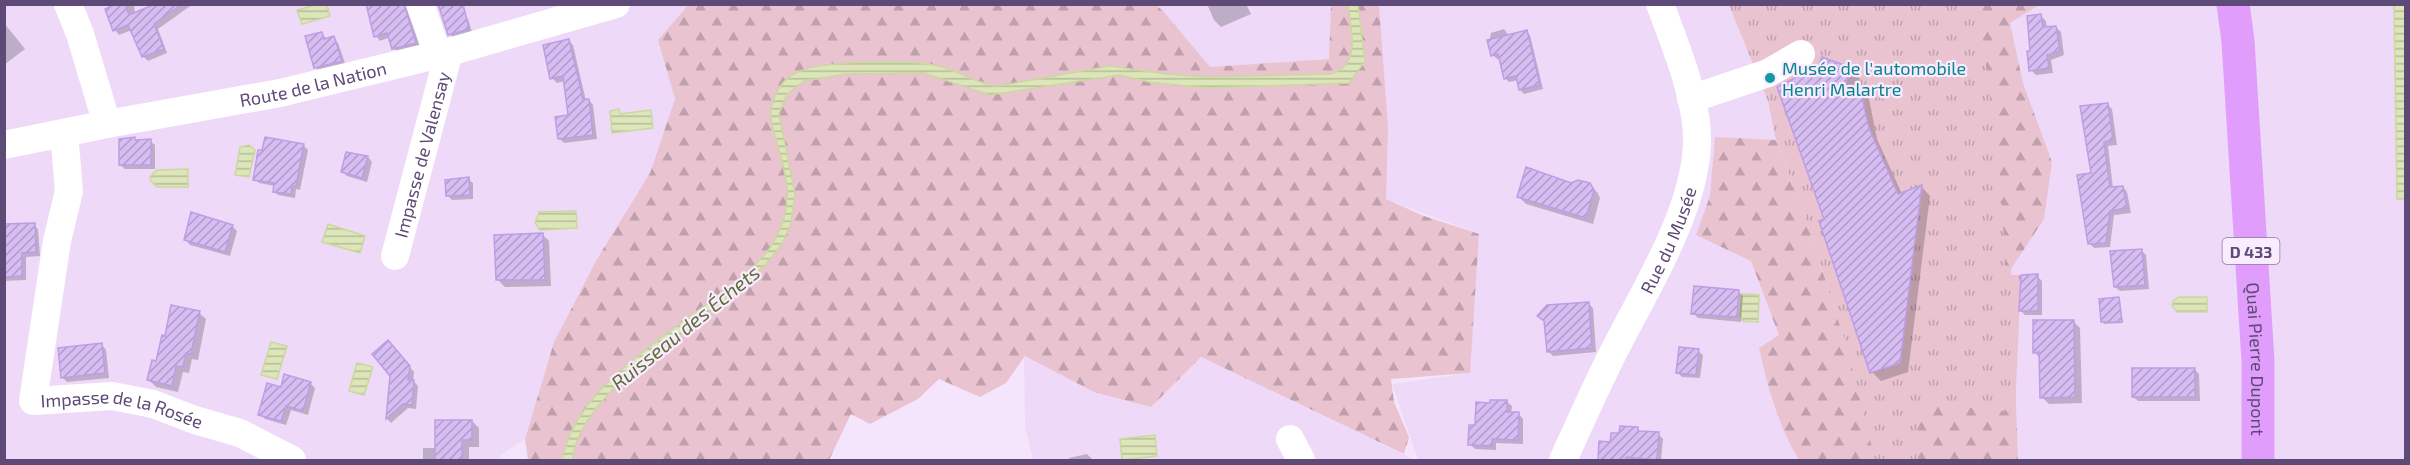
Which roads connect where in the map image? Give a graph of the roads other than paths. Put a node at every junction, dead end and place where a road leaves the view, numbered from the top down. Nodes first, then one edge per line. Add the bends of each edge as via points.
1 (68, 4) edge
2 (420, 4) edge
3 (616, 4) edge
4 (1660, 4) edge
5 (2233, 4) edge
6 (2251, 4) edge
7 (2238, 41) junction
8 (444, 54) junction
9 (1801, 54) dead end
10 (1692, 99) junction
11 (107, 124) junction
12 (64, 133) junction
13 (4, 145) edge
14 (395, 256) dead end
15 (292, 460) edge
16 (1563, 460) edge
17 (2258, 460) edge

1 - 11 street
2 - 8 street
3 - 8 street, Route de la Nation
4 - 10 street, Rue du Musée
5 - 7 main road, Quai Pierre Dupont / D 433
6 - 7 main road, Quai Pierre Dupont / D 433
7 - 17 main road, Quai Pierre Dupont / D 433 via 2258,361
8 - 11 street, Route de la Nation via 280,93
8 - 14 street, Impasse de Valensay
9 - 10 street via 1768,73
10 - 16 street, Rue du Musée via 1697,142 1692,184 1644,294
11 - 12 street, Route de la Nation
12 - 13 street, Route de la Nation
12 - 15 street, Impasse de la Rosée via 69,191 57,241 33,401 112,396 153,404 240,433

